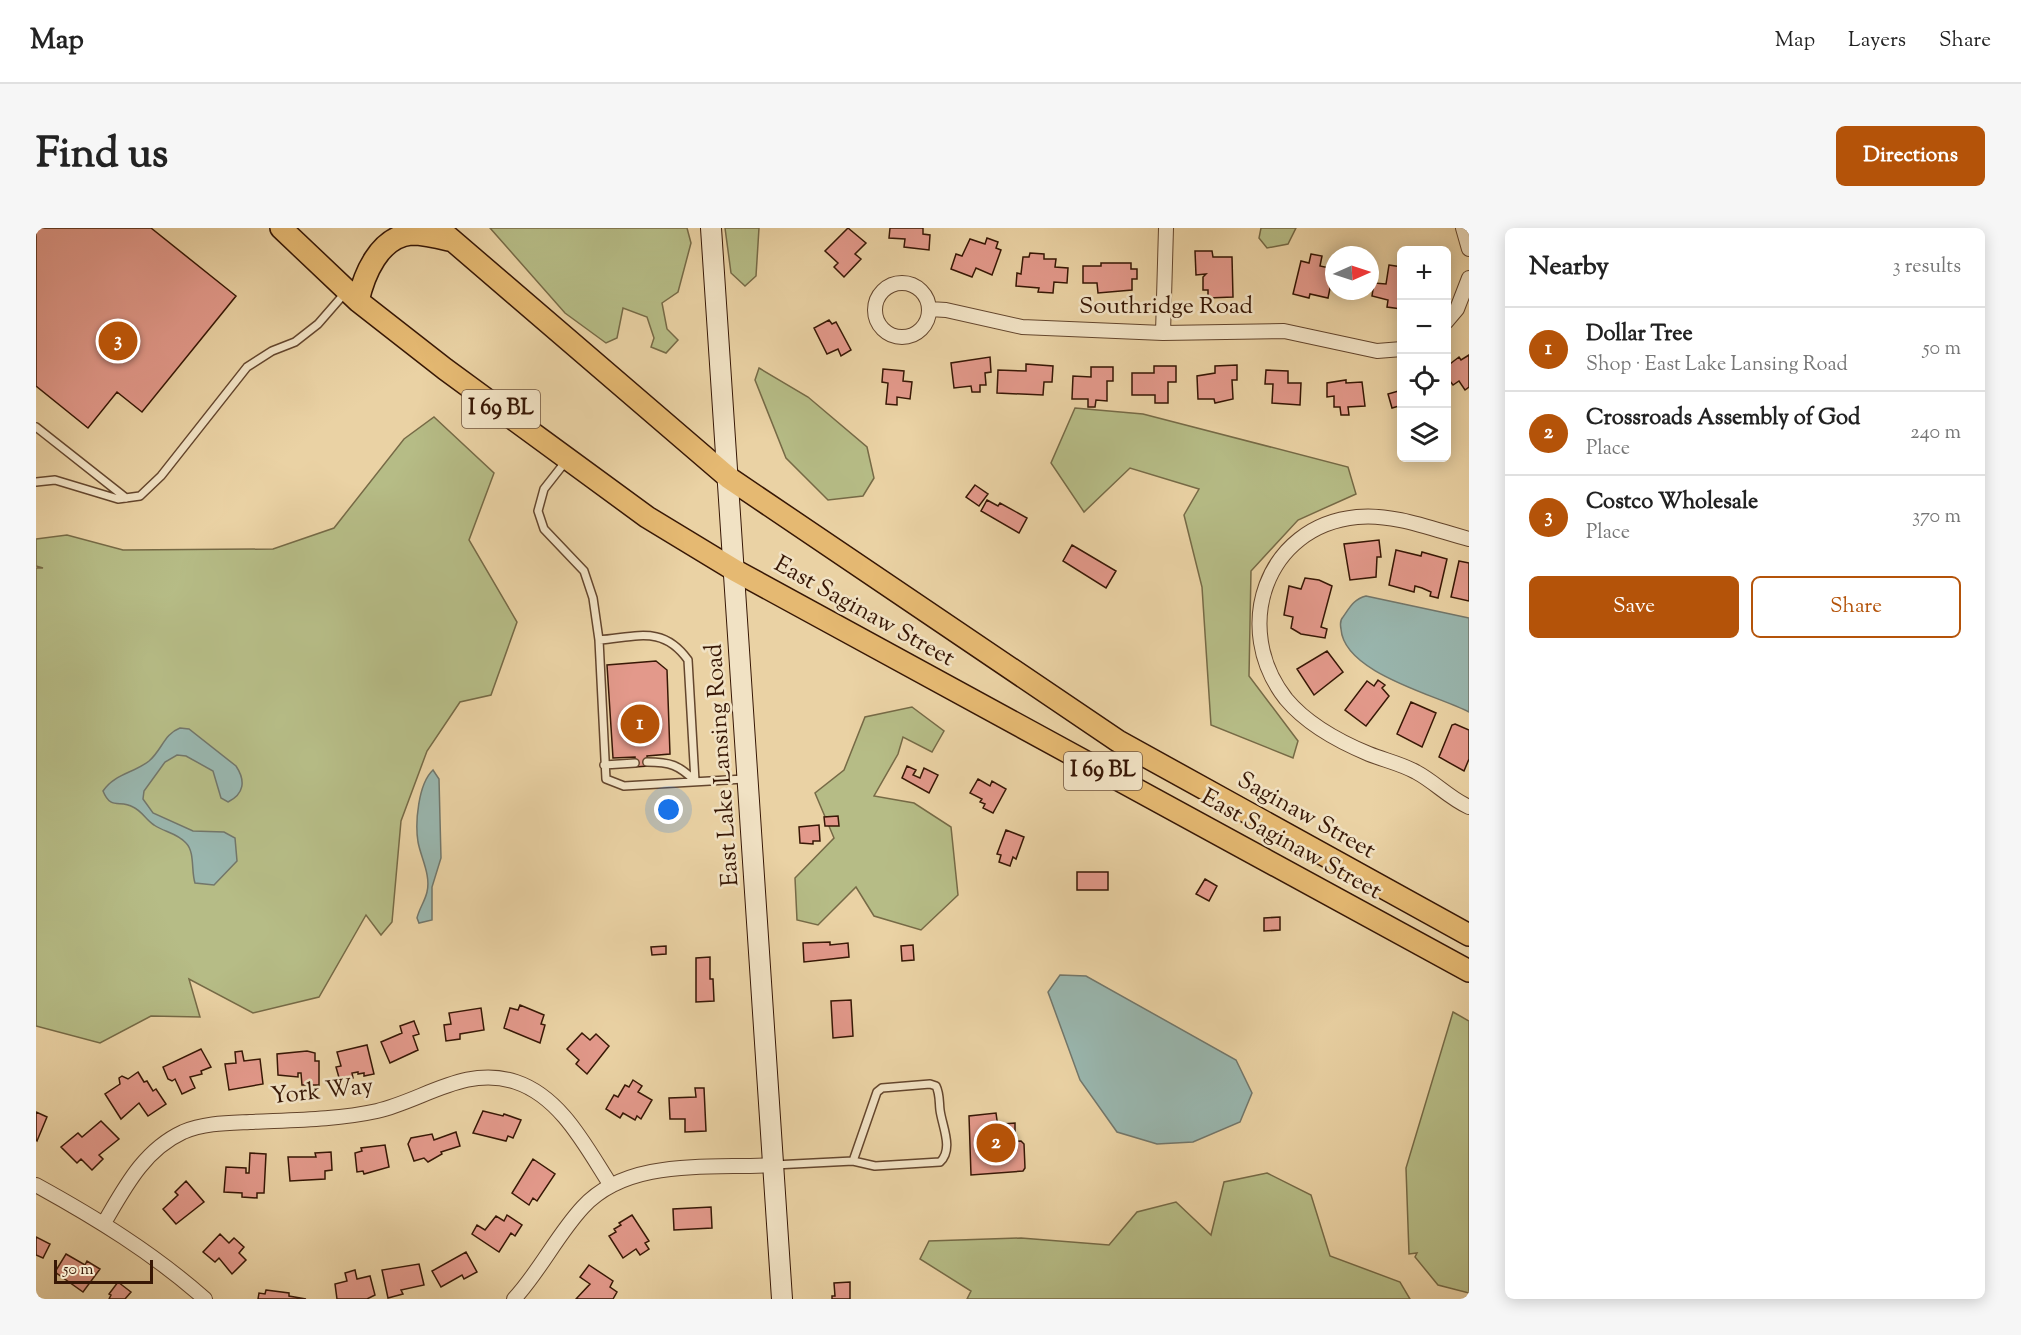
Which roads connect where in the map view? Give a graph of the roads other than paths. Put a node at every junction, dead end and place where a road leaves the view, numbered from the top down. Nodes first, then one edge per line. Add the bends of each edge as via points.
1 (281, 228) edge
2 (711, 228) edge
3 (1166, 228) edge
4 (1463, 228) edge
5 (443, 234) edge
6 (1469, 249) edge
7 (1469, 278) edge
8 (353, 296) junction
9 (929, 309) junction
10 (1451, 316) edge
11 (1163, 333) junction
12 (1397, 349) edge
13 (36, 427) edge
14 (567, 459) junction
15 (729, 478) junction
16 (36, 482) edge
17 (126, 498) junction
18 (1469, 539) edge
19 (736, 571) junction
20 (599, 640) junction
21 (1118, 741) junction
22 (647, 762) dead end
23 (635, 763) dead end
24 (604, 765) junction
25 (1091, 765) junction
26 (749, 778) junction
27 (695, 781) junction
28 (1469, 807) edge
29 (1469, 935) edge
30 (1469, 971) edge
31 (853, 1161) junction
32 (774, 1165) junction
33 (610, 1184) junction
34 (36, 1185) edge
35 (104, 1223) junction
36 (205, 1299) edge
37 (514, 1299) edge
38 (782, 1299) edge

1 - 8 main road, East Saginaw Street / I 69 BL
2 - 15 street, East Lake Lansing Road
3 - 11 street
4 - 6 street
5 - 8 main road via 396,238 371,262
5 - 15 main road, East Saginaw Street / I 69 BL
7 - 10 street
8 - 14 main road, East Saginaw Street / I 69 BL
8 - 17 lane via 295,342 247,366 161,476 140,495
9 - 9 street via 924,326 902,338 885,332 875,308 882,292 898,283 916,287
9 - 11 street, Southridge Road via 1022,327
11 - 12 street, Southridge Road via 1284,331 1369,350
13 - 17 lane
14 - 19 main road, East Saginaw Street / I 69 BL via 647,517
14 - 20 lane via 544,489 537,511 544,529 584,571 593,598
15 - 19 street, East Lake Lansing Road
15 - 21 main road, East Saginaw Street / I 69 BL
16 - 17 lane via 55,480
18 - 28 street via 1359,516 1306,533 1286,549 1270,575 1260,606 1259,633 1269,667 1285,698 1307,721 1365,753 1415,771
19 - 25 main road, East Saginaw Street / I 69 BL
19 - 26 street, East Lake Lansing Road
20 - 24 lane
20 - 27 lane via 657,636 680,647 688,660
21 - 25 main road via 1113,754
21 - 29 main road, Saginaw Street / I 69 BL
22 - 27 lane via 670,762
23 - 24 lane
24 - 27 lane via 606,779 624,786
25 - 30 main road, East Saginaw Street / I 69 BL
26 - 27 lane
26 - 32 street, East Lake Lansing Road
31 - 31 lane via 876,1166 940,1162 946,1152 945,1124 936,1086 882,1088 877,1092
31 - 32 lane
32 - 33 street via 643,1173
32 - 38 street, East Lake Lansing Road
33 - 35 street, York Way via 550,1102 517,1083 479,1078 453,1082 357,1115 229,1123 184,1132 158,1146 133,1173
33 - 37 street via 582,1208
34 - 35 street
35 - 36 street

